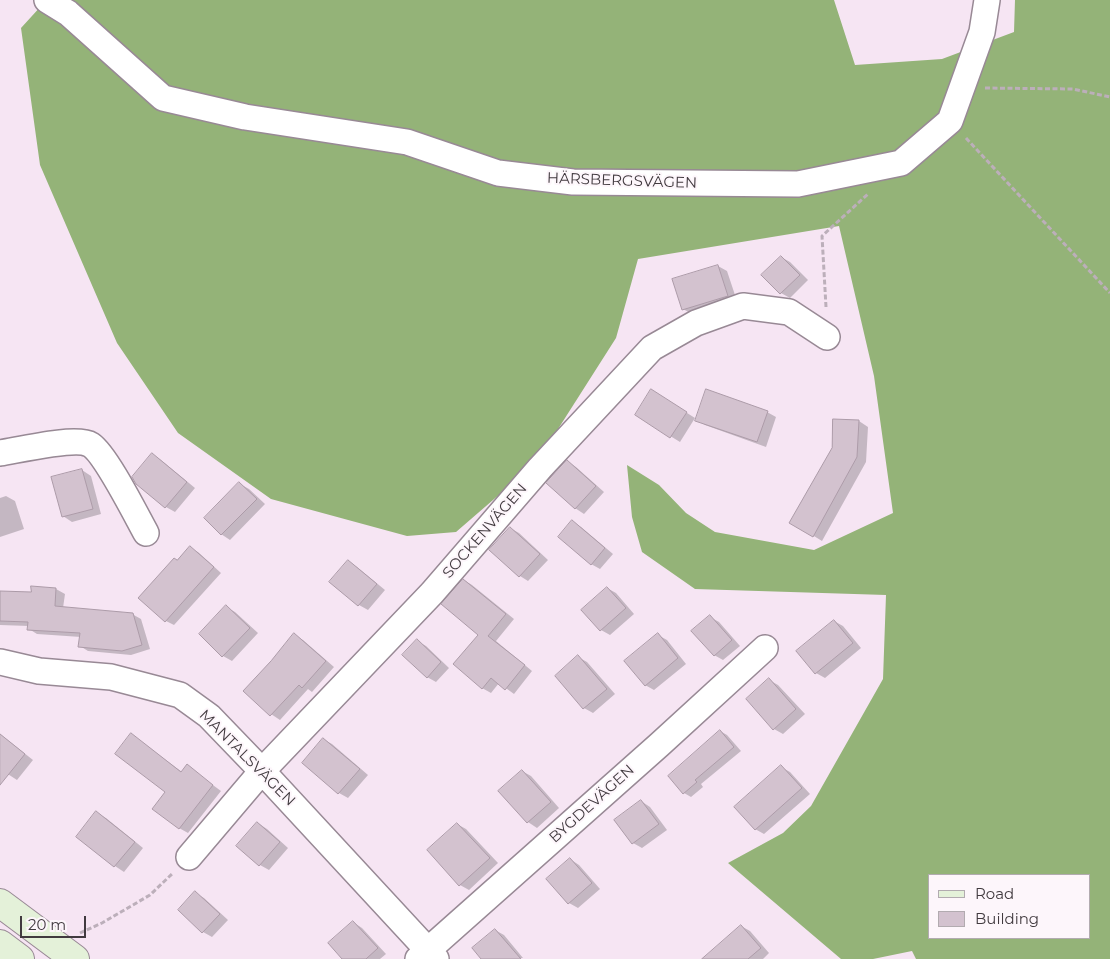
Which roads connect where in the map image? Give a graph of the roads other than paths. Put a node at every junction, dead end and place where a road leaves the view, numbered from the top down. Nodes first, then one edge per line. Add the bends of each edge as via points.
1 (47, 0) edge
2 (987, 0) edge
3 (827, 337) road end
4 (0, 453) edge
5 (146, 533) dead end
6 (765, 648) dead end
7 (0, 662) edge
8 (262, 771) junction
9 (189, 857) road end
10 (0, 903) edge
11 (0, 944) edge
12 (75, 947) edge
13 (427, 956) edge
14 (20, 959) edge

1 - 2 street, HÄRSBERGSVÄGEN via 68,12 163,98 244,117 407,142 498,173 573,182 798,184 902,163 950,121 982,32
3 - 8 street, SOCKENVÄGEN via 789,312 743,306 696,324 652,348 540,468 432,593
4 - 5 street via 74,441 91,445 105,460
6 - 13 street, BYGDEVÄGEN
7 - 8 street, MANTALSVÄGEN via 39,671 111,677 180,695 209,716
8 - 9 street, SOCKENVÄGEN
8 - 13 street, MANTALSVÄGEN
10 - 12 main road
11 - 14 main road

